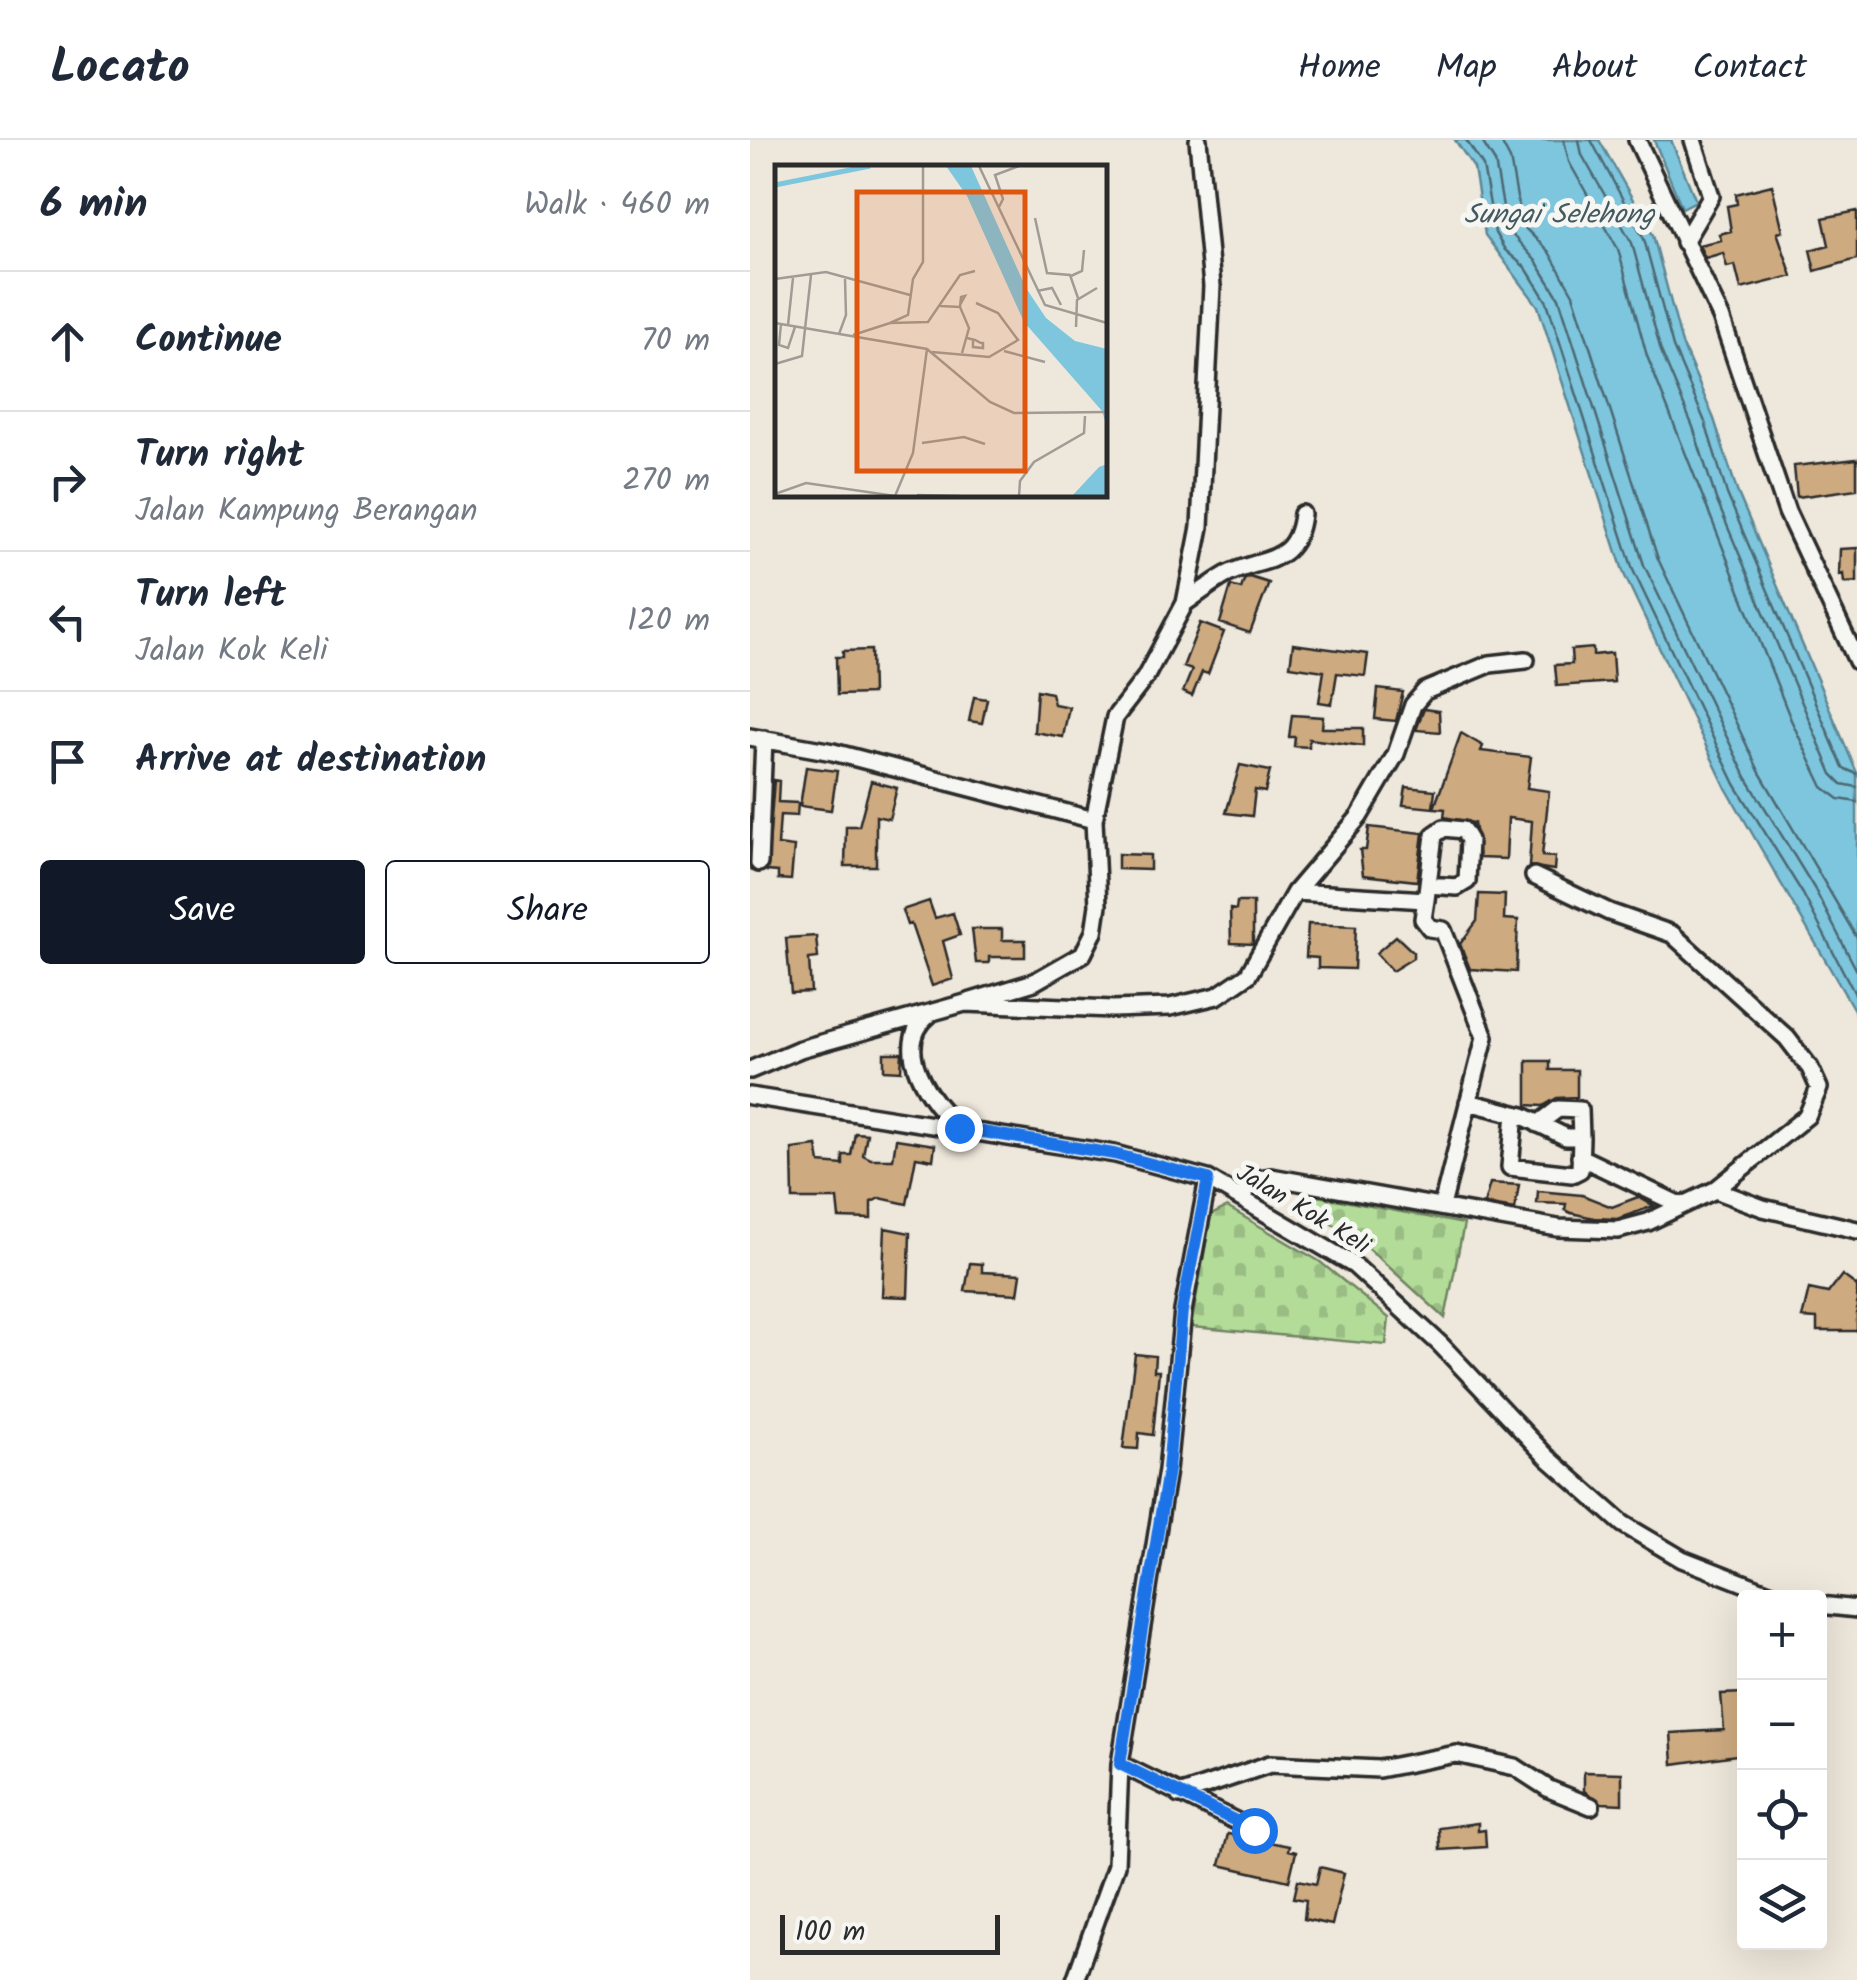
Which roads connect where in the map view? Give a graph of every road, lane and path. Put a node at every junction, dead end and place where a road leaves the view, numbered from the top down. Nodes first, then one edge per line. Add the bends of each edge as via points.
1 (1198, 140) edge
2 (1637, 140) edge
3 (1693, 140) edge
4 (1684, 242) junction
5 (1302, 514) dead end
6 (1185, 603) junction
7 (1526, 660) dead end
8 (1857, 661) edge
9 (757, 738) edge
10 (1094, 820) junction
11 (759, 863) dead end
12 (1534, 876) dead end
13 (1295, 892) junction
14 (965, 1003) junction
15 (935, 1010) junction
16 (750, 1070) edge
17 (750, 1096) edge
18 (1468, 1102) junction
19 (1515, 1114) junction
20 (1538, 1124) junction
21 (959, 1128) junction
22 (1581, 1137) junction
23 (1580, 1156) junction
24 (1208, 1179) junction
25 (1715, 1190) junction
26 (1242, 1198) junction
27 (1680, 1205) junction
28 (1442, 1206) junction
29 (1857, 1230) edge
30 (1761, 1590) edge
31 (1827, 1606) edge
32 (1857, 1610) edge
33 (1120, 1764) junction
34 (1179, 1794) junction
35 (1592, 1806) dead end
36 (1254, 1830) dead end
37 (1076, 1980) edge

1 - 6 street via 1212,286 1200,527
2 - 4 street
3 - 4 street via 1711,196
4 - 8 street via 1740,364 1787,512
5 - 6 street via 1300,534 1282,555 1228,574
6 - 10 street via 1145,678 1114,718
7 - 13 street via 1490,664 1425,691 1366,805
9 - 10 street
9 - 11 street
10 - 14 street via 1098,905 1083,954 1034,982
12 - 25 street via 1672,934 1787,1038 1810,1068 1819,1088 1807,1116
13 - 14 street via 1248,975 1200,1002 1114,1010
13 - 18 street via 1427,892 1423,918 1443,930 1485,1037
14 - 15 street
15 - 16 street
15 - 21 street via 918,1023 915,1064 928,1094
17 - 21 street, Jalan Kok Keli
18 - 19 street
18 - 28 street
19 - 20 street
19 - 23 street via 1508,1162 1514,1170 1572,1174 1580,1170
20 - 22 street
20 - 22 street via 1558,1109 1580,1110
21 - 24 street, Jalan Kok Keli via 1114,1154
22 - 23 street
23 - 27 street
24 - 26 street, Jalan Kok Keli
24 - 33 street via 1182,1311 1168,1470
25 - 27 street
25 - 29 street
26 - 28 street via 1252,1180 1271,1177
26 - 30 street, Jalan Kok Keli via 1354,1264 1624,1524 1682,1559
27 - 28 street via 1618,1230 1580,1231
31 - 32 street
33 - 34 street
33 - 37 street via 1116,1865
34 - 35 street via 1270,1764 1379,1769 1456,1754 1514,1767
34 - 36 street

